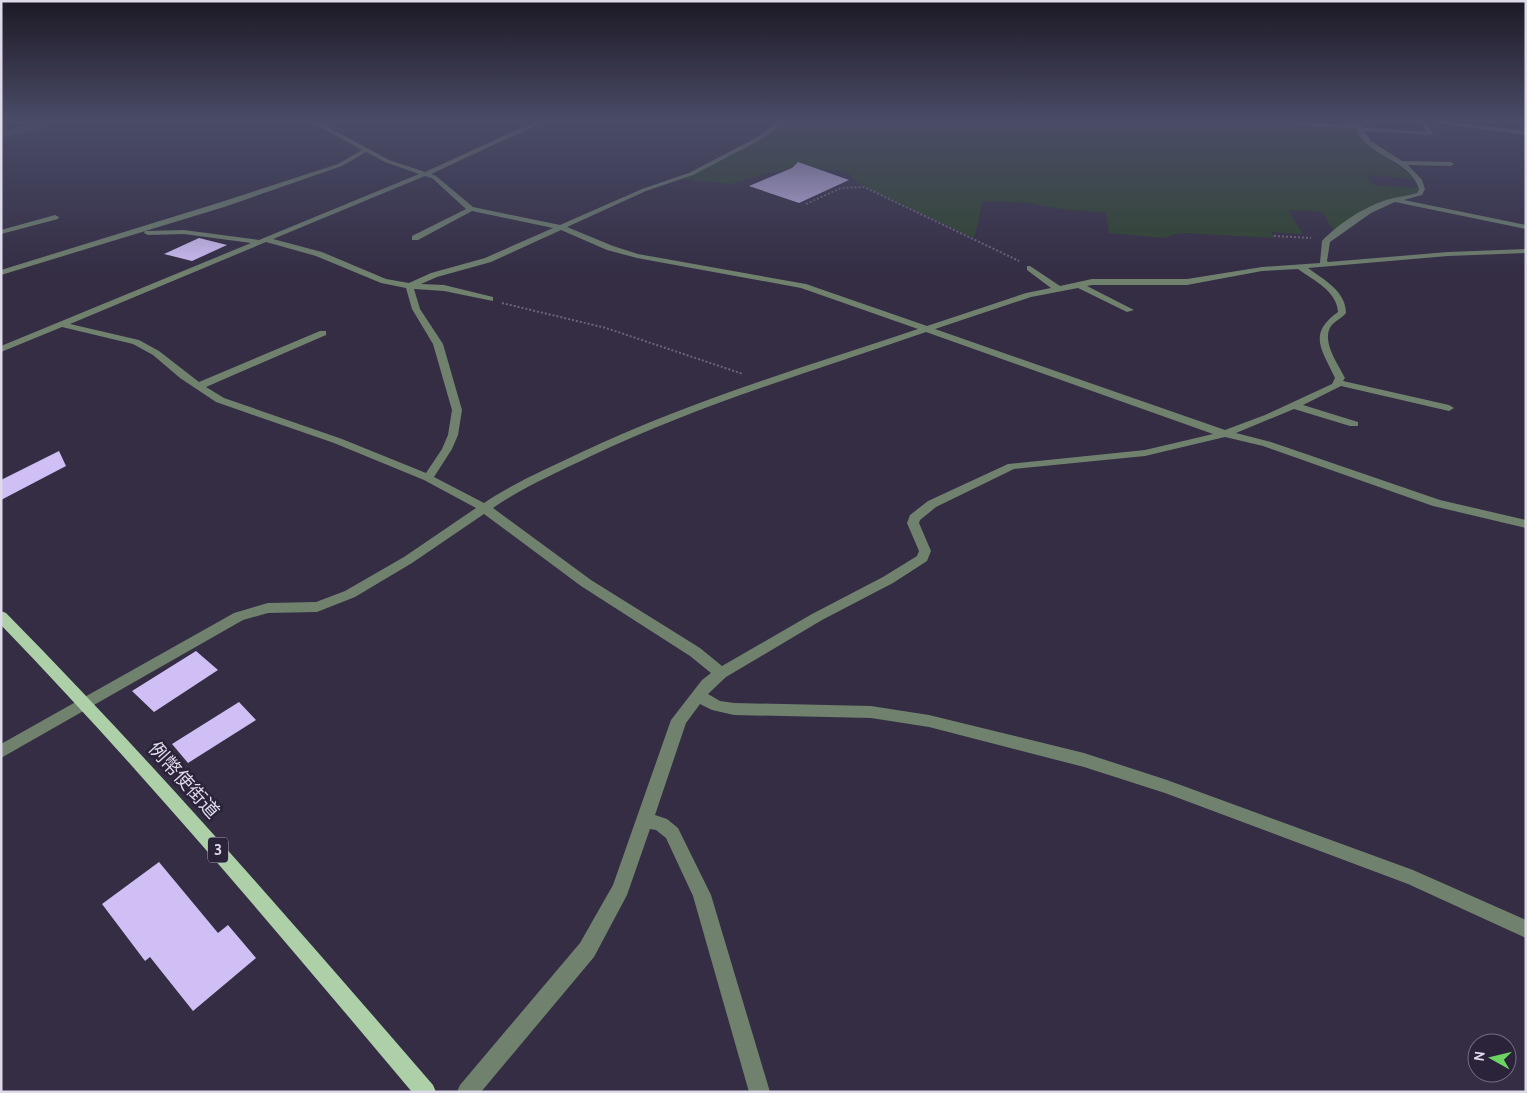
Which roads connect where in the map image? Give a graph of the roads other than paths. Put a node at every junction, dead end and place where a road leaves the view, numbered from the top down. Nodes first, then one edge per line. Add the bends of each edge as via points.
1 (316, 173) edge
2 (422, 173) edge
3 (693, 173) edge
4 (1412, 173) edge
5 (425, 174) junction
6 (1398, 201) junction
7 (471, 209) junction
8 (55, 217) dead end
9 (560, 227) junction
10 (1526, 227) edge
11 (1, 232) edge
12 (133, 233) junction
13 (415, 238) dead end
14 (263, 241) junction
15 (1525, 252) edge
16 (1325, 263) junction
17 (1301, 267) junction
18 (1030, 268) road end
19 (1, 273) edge
20 (1079, 285) junction
21 (410, 286) junction
22 (1058, 288) junction
23 (490, 300) road end
24 (1130, 310) dead end
25 (61, 324) junction
26 (922, 329) junction
27 (323, 333) dead end
28 (1, 349) edge
29 (1339, 383) junction
30 (199, 386) junction
31 (1294, 406) junction
32 (1449, 408) dead end
33 (1354, 424) dead end
34 (1225, 434) junction
35 (428, 478) junction
36 (483, 507) junction
37 (1526, 524) edge
38 (1, 616) edge
39 (721, 673) junction
40 (699, 696) junction
41 (86, 703) junction
42 (1, 752) edge
43 (646, 820) junction
44 (1521, 927) edge
45 (426, 1092) edge
46 (467, 1092) edge
47 (760, 1092) edge

1 - 12 street
2 - 5 street
3 - 9 street via 644,190
4 - 6 street via 1420,180 1420,194
5 - 7 street via 440,181
5 - 14 street
6 - 10 street
6 - 16 street via 1382,204 1328,240
7 - 9 street
7 - 13 street
8 - 11 street
9 - 21 street via 488,260 434,275
9 - 26 street via 637,256 803,286
12 - 14 street via 184,232
12 - 19 street
14 - 21 street via 319,254 384,281
14 - 25 street
15 - 16 street
16 - 17 street
17 - 20 street via 1262,269 1187,282 1104,281
17 - 29 street via 1341,301 1342,313 1323,332 1323,341 1340,378
18 - 22 street
20 - 22 street
20 - 24 street
21 - 23 street via 444,288
21 - 35 street via 412,304 438,344 457,410 454,435
22 - 26 street
25 - 28 street
25 - 30 street via 146,346
26 - 34 street
26 - 36 street via 697,406 521,484
27 - 30 street
29 - 31 street via 1329,391
29 - 32 street
30 - 35 street via 207,394 234,407 338,440
31 - 33 street
31 - 34 street
34 - 37 street via 1266,444 1436,503
34 - 39 street via 1145,452 1004,469 932,504 914,518 925,552 922,558
35 - 36 street
36 - 39 street via 586,583 695,652
36 - 41 street via 408,560 350,594 318,607 268,608 239,616
38 - 41 main road, 例幣使街道 / 3
39 - 40 street via 707,684
40 - 43 street via 679,720
40 - 44 street via 717,706 734,709 871,712 919,720 1084,760 1167,787 1413,878
41 - 42 street
41 - 45 main road, 例幣使街道 / 3
43 - 46 street via 621,889 587,950
43 - 47 street via 661,824 672,833 702,895

